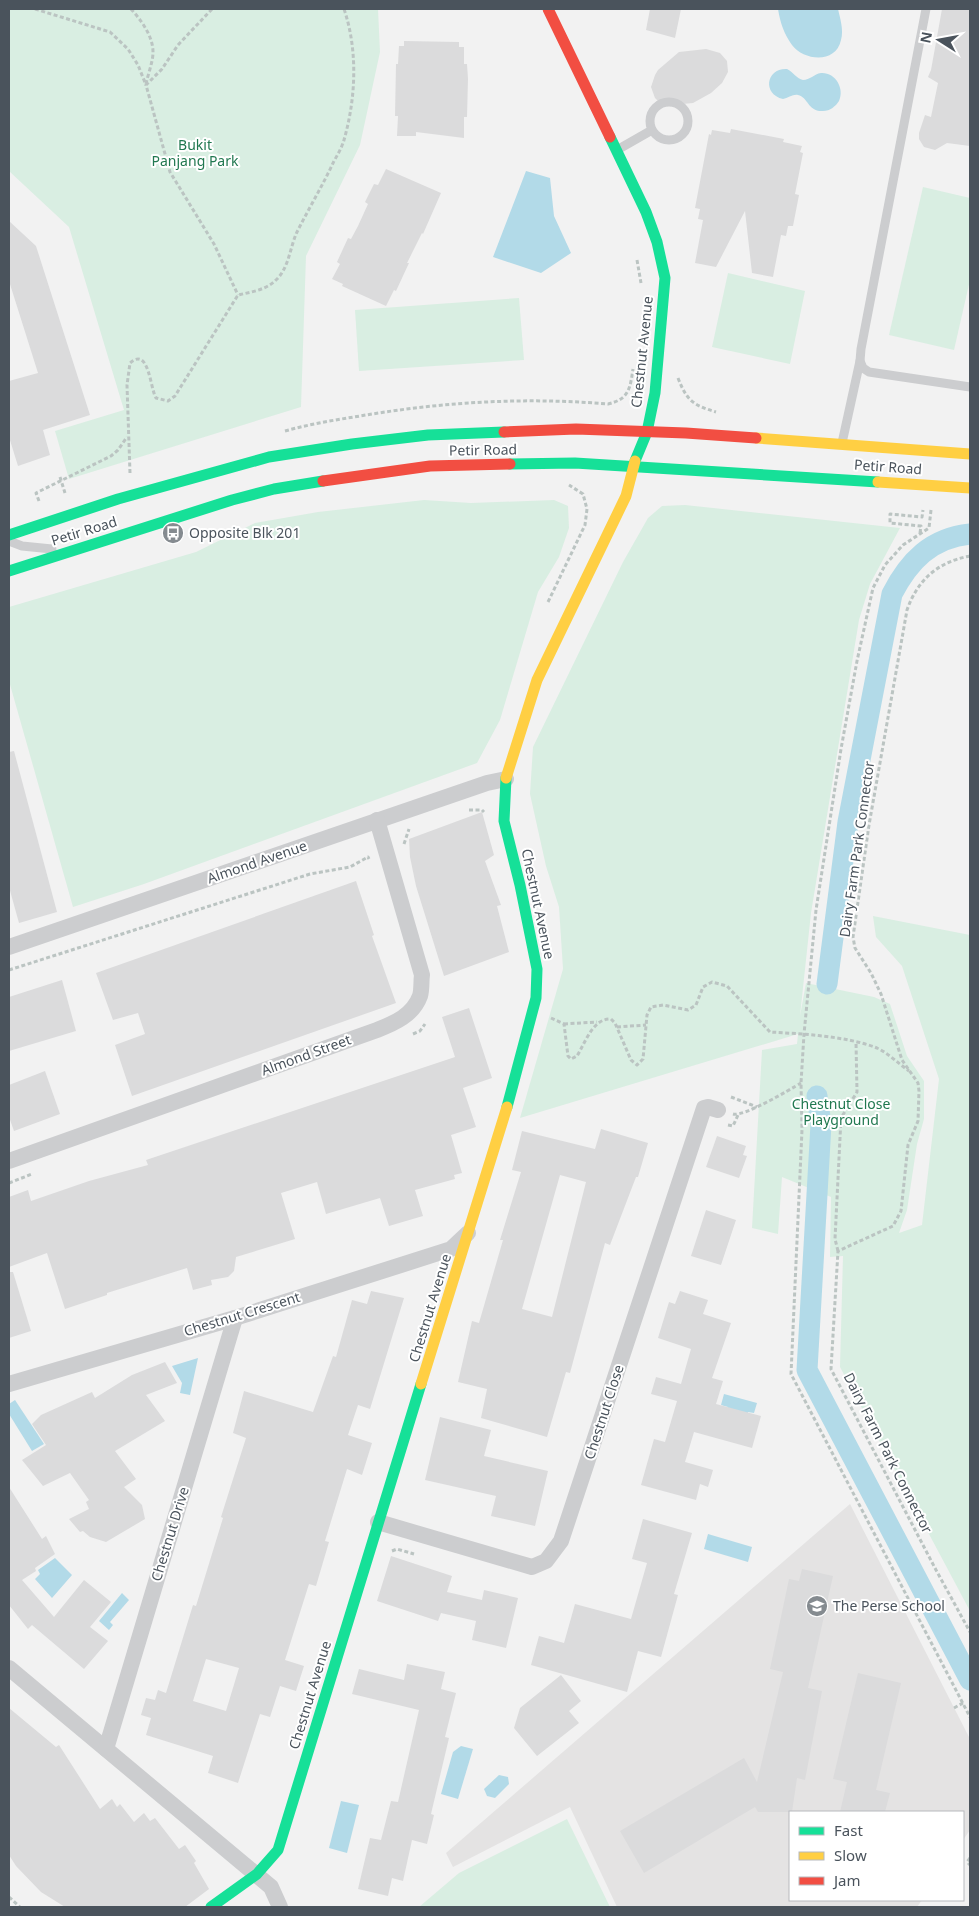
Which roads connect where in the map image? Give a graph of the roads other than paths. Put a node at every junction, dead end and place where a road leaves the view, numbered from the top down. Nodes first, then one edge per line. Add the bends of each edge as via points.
1 (548, 9) edge
2 (926, 9) edge
3 (652, 130) junction
4 (615, 151) junction
5 (860, 361) junction
6 (970, 387) edge
7 (647, 432) junction
8 (842, 444) junction
9 (970, 454) edge
10 (633, 466) junction
11 (970, 488) edge
12 (9, 534) edge
13 (9, 541) edge
14 (70, 550) junction
15 (9, 571) edge
16 (506, 779) junction
17 (377, 820) junction
18 (9, 947) edge
19 (718, 1110) dead end
20 (9, 1161) edge
21 (470, 1232) junction
22 (235, 1318) junction
23 (9, 1384) edge
24 (378, 1522) junction
25 (9, 1668) edge
26 (106, 1749) junction
27 (256, 1874) junction
28 (211, 1907) edge
29 (280, 1907) edge

1 - 4 street, Chestnut Avenue
2 - 5 lane
3 - 3 lane via 651,112 660,104 678,103 686,112 688,125 681,136 668,141 656,136
3 - 4 lane
4 - 7 street, Chestnut Avenue via 646,212 665,278 655,393
5 - 6 lane via 869,372
5 - 8 lane
7 - 8 street, Petir Road
7 - 10 street, Chestnut Avenue
7 - 12 street, Petir Road via 576,429 428,435 269,457 118,499
8 - 9 street, Petir Road
10 - 11 street, Petir Road
10 - 14 street, Petir Road via 575,463 430,466 372,473 274,489
10 - 16 street, Chestnut Avenue via 626,496 538,680
13 - 14 lane via 22,546
14 - 15 street, Petir Road
16 - 17 street, Almond Avenue
16 - 21 street, Chestnut Avenue via 504,821 537,969 536,998
17 - 18 street, Almond Avenue
17 - 20 street, Almond Street via 422,975 420,995 409,1014 395,1024
19 - 24 street, Chestnut Close via 704,1108 561,1541 546,1561 532,1567
21 - 22 street, Chestnut Crescent via 451,1248
21 - 24 street, Chestnut Avenue
22 - 23 street, Chestnut Crescent
22 - 26 street, Chestnut Drive
24 - 27 street, Chestnut Avenue via 278,1850
25 - 26 street
26 - 27 street
27 - 28 street
27 - 29 street via 271,1887

